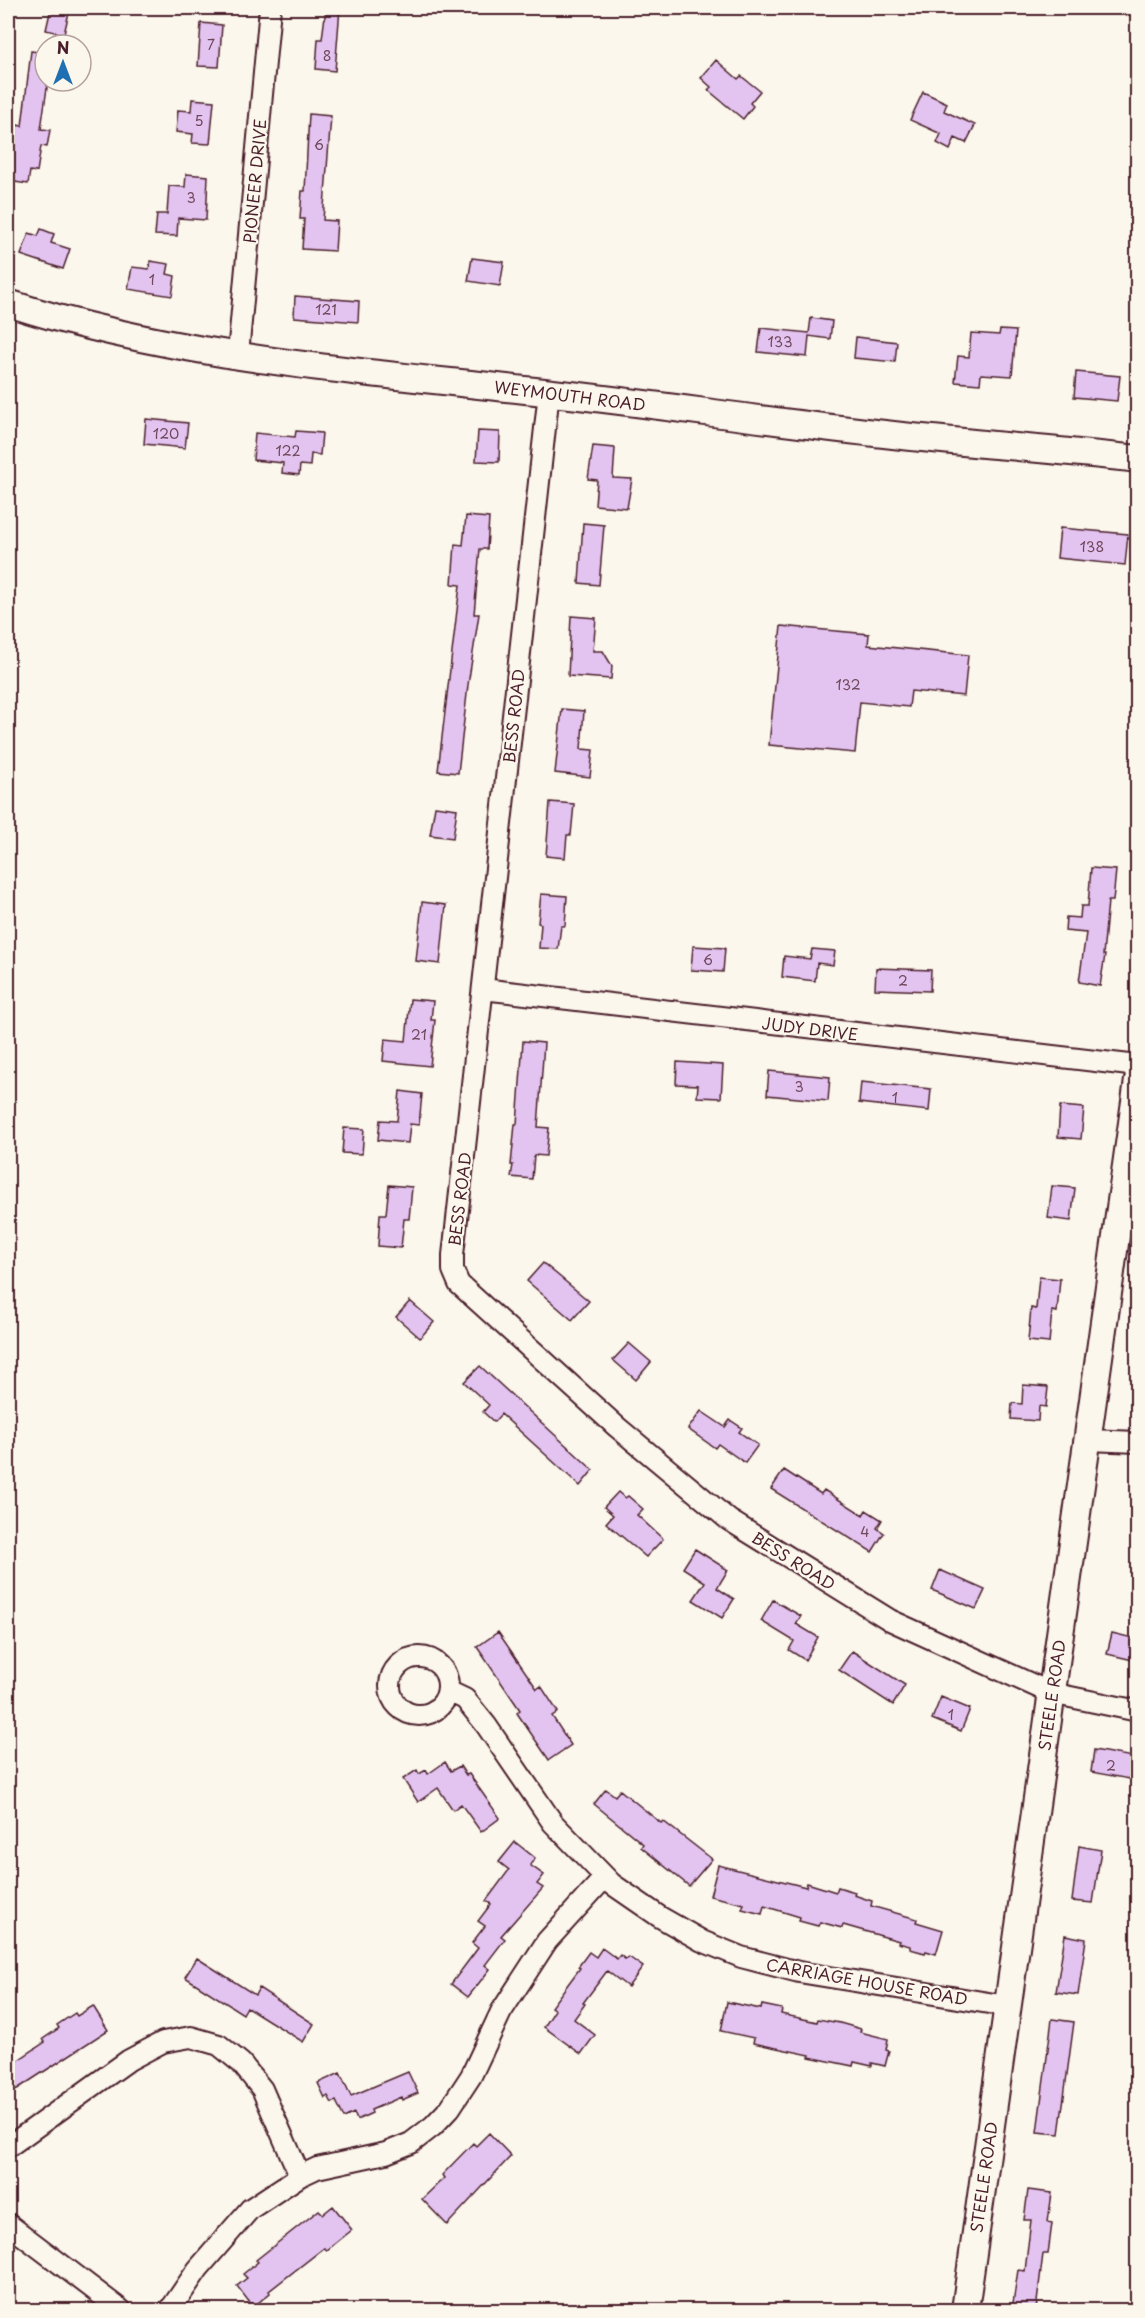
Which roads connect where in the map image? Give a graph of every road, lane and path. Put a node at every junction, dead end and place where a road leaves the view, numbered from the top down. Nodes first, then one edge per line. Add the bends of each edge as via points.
1 (270, 8) edge
2 (8, 303) edge
3 (238, 354) junction
4 (549, 392) junction
5 (1137, 459) edge
6 (483, 989) junction
7 (1137, 1066) edge
8 (1137, 1080) edge
9 (1134, 1127) edge
10 (1088, 1440) junction
11 (1137, 1442) edge
12 (448, 1691) dead end
13 (1051, 1693) junction
14 (1137, 1711) edge
15 (605, 1877) junction
16 (1007, 2006) junction
17 (8, 2147) edge
18 (300, 2176) junction
19 (8, 2224) edge
20 (121, 2310) edge
21 (170, 2310) edge
22 (965, 2310) edge

1 - 3 street, PIONEER DRIVE
2 - 3 street, WEYMOUTH ROAD via 103,331
3 - 4 street, WEYMOUTH ROAD
4 - 5 street, WEYMOUTH ROAD via 877,434
4 - 6 street, BESS ROAD
6 - 7 street, JUDY DRIVE
6 - 13 street, BESS ROAD via 453,1255 453,1270 459,1284 617,1427 729,1520 890,1620
8 - 9 street, STEELE ROAD
9 - 10 street, STEELE ROAD
10 - 11 street
10 - 13 street, STEELE ROAD
12 - 15 street, CARRIAGE HOUSE ROAD via 465,1699 553,1823
13 - 14 street, BESS ROAD
13 - 16 street, STEELE ROAD
15 - 16 street, CARRIAGE HOUSE ROAD via 702,1941 741,1957 799,1972
15 - 18 street via 542,1949 501,2012 471,2076 433,2126 411,2143
16 - 22 street, STEELE ROAD
17 - 18 street via 129,2060 163,2042 191,2037 219,2045 241,2063 262,2089
18 - 21 street via 250,2209 198,2269
19 - 20 street

